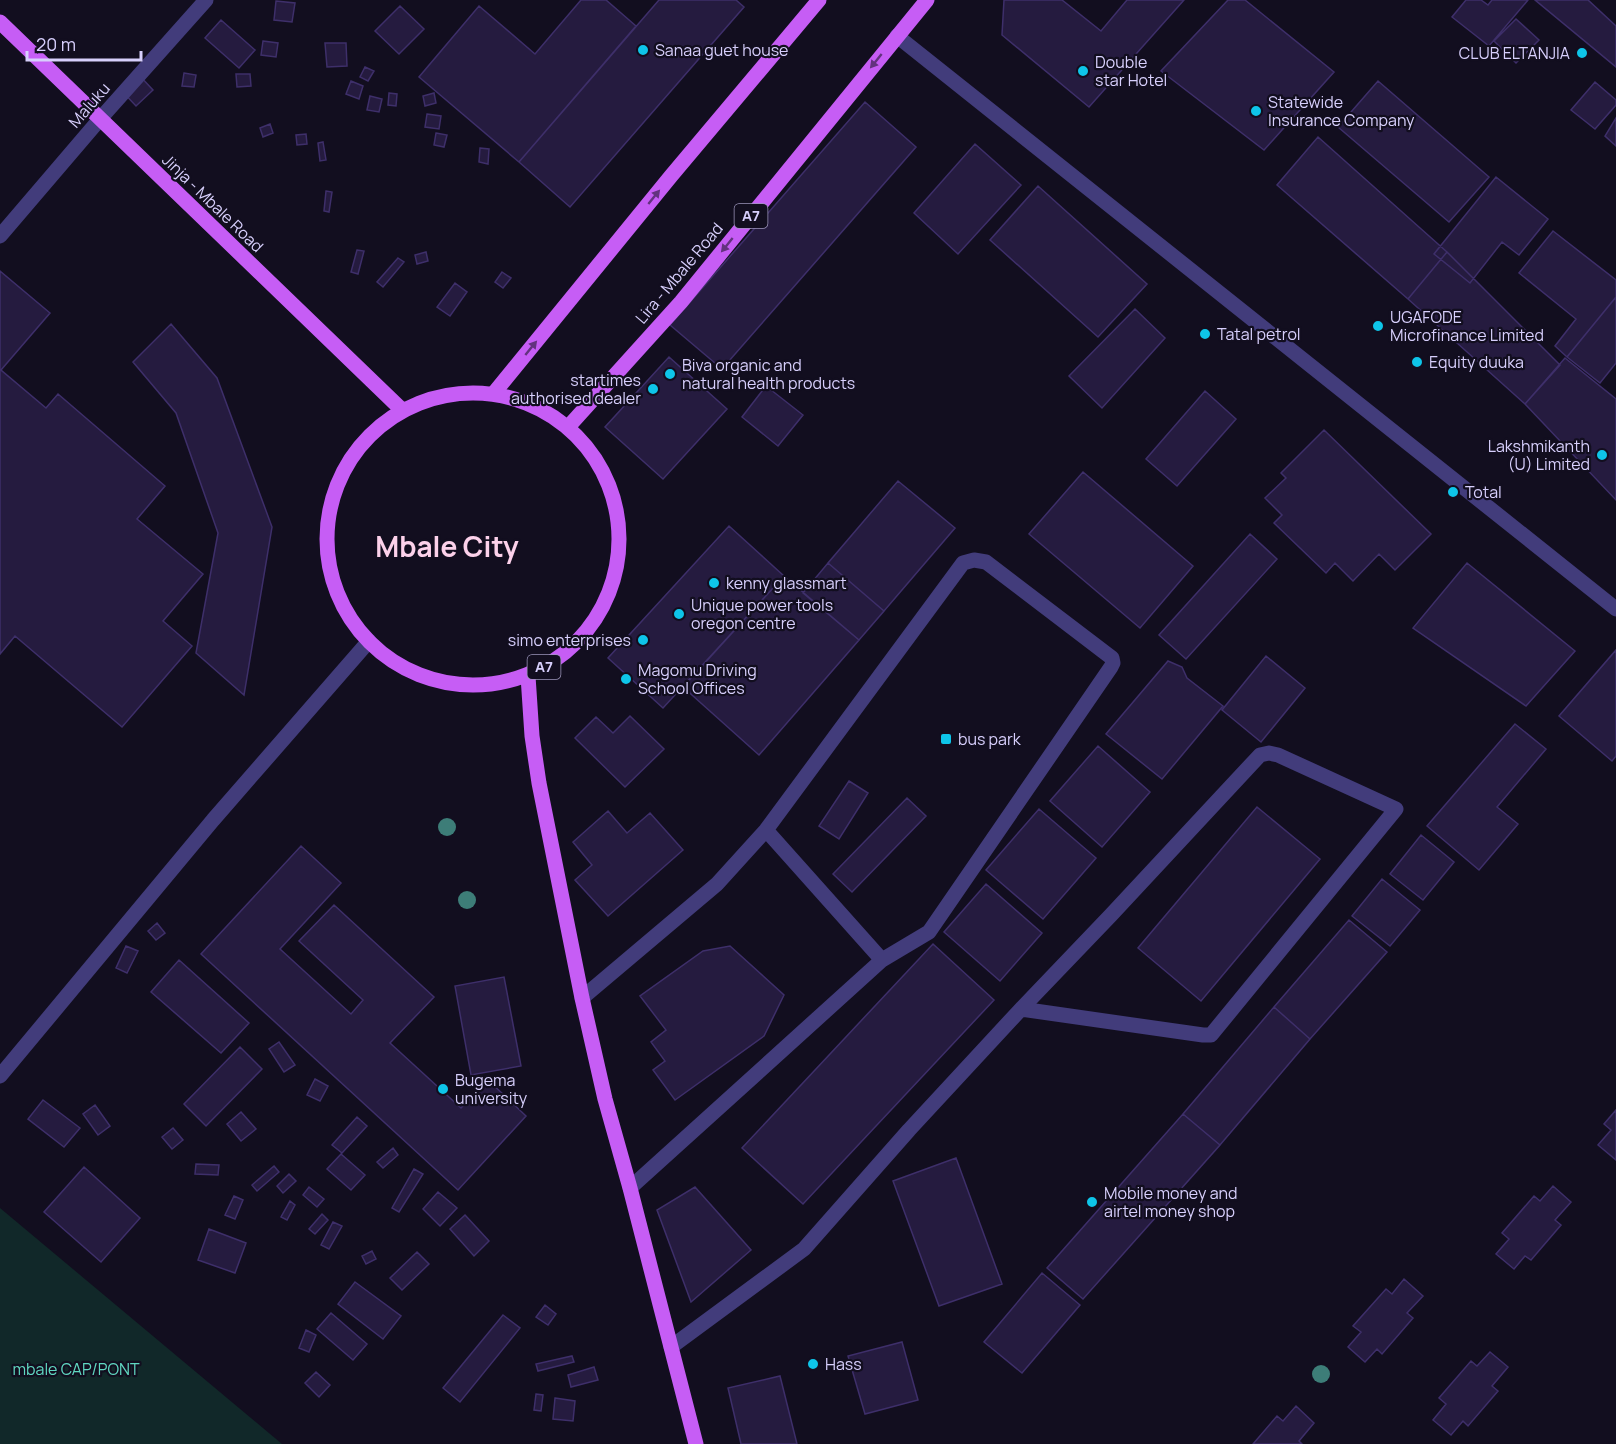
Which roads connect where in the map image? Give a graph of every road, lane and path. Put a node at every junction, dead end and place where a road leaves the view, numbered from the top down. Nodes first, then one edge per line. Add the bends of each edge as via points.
1 (206, 0) edge
2 (819, 0) edge
3 (927, 0) edge
4 (0, 22) edge
5 (897, 36) junction
6 (100, 119) junction
7 (0, 236) edge
8 (494, 393) junction
9 (402, 410) junction
10 (568, 426) junction
11 (1616, 609) edge
12 (369, 641) junction
13 (528, 676) junction
14 (766, 830) junction
15 (882, 960) junction
16 (582, 998) junction
17 (1021, 1009) junction
18 (0, 1076) edge
19 (630, 1188) junction
20 (671, 1347) junction
21 (696, 1444) edge

1 - 6 street, Maluku
8 -> 2 main road
3 - 5 main road, Lira - Mbale Road / A7
4 - 6 main road, Jinja - Mbale Road
5 -> 10 main road, Lira - Mbale Road / A7 via 681,302
5 - 11 street
6 - 7 street, Maluku
6 - 9 main road, Jinja - Mbale Road
8 - 9 main road, A7 via 442,395
8 - 10 main road, A7
9 - 12 main road, A7 via 362,442 340,474 326,523 330,574 343,608
10 - 13 main road, A7 via 611,487 621,537 615,577 595,622 558,658
12 - 13 main road, A7 via 406,669 455,684
12 - 18 street
13 - 16 main road, A7 via 539,783
14 - 15 street
14 - 15 street via 963,563 986,562 1112,658 1111,668 929,932
14 - 16 street via 717,884
15 - 19 street
16 - 19 main road, A7
17 - 17 street via 1211,1035 1396,809 1278,755 1260,755
17 - 20 street via 804,1249
19 - 20 main road, A7
20 - 21 main road, A7

